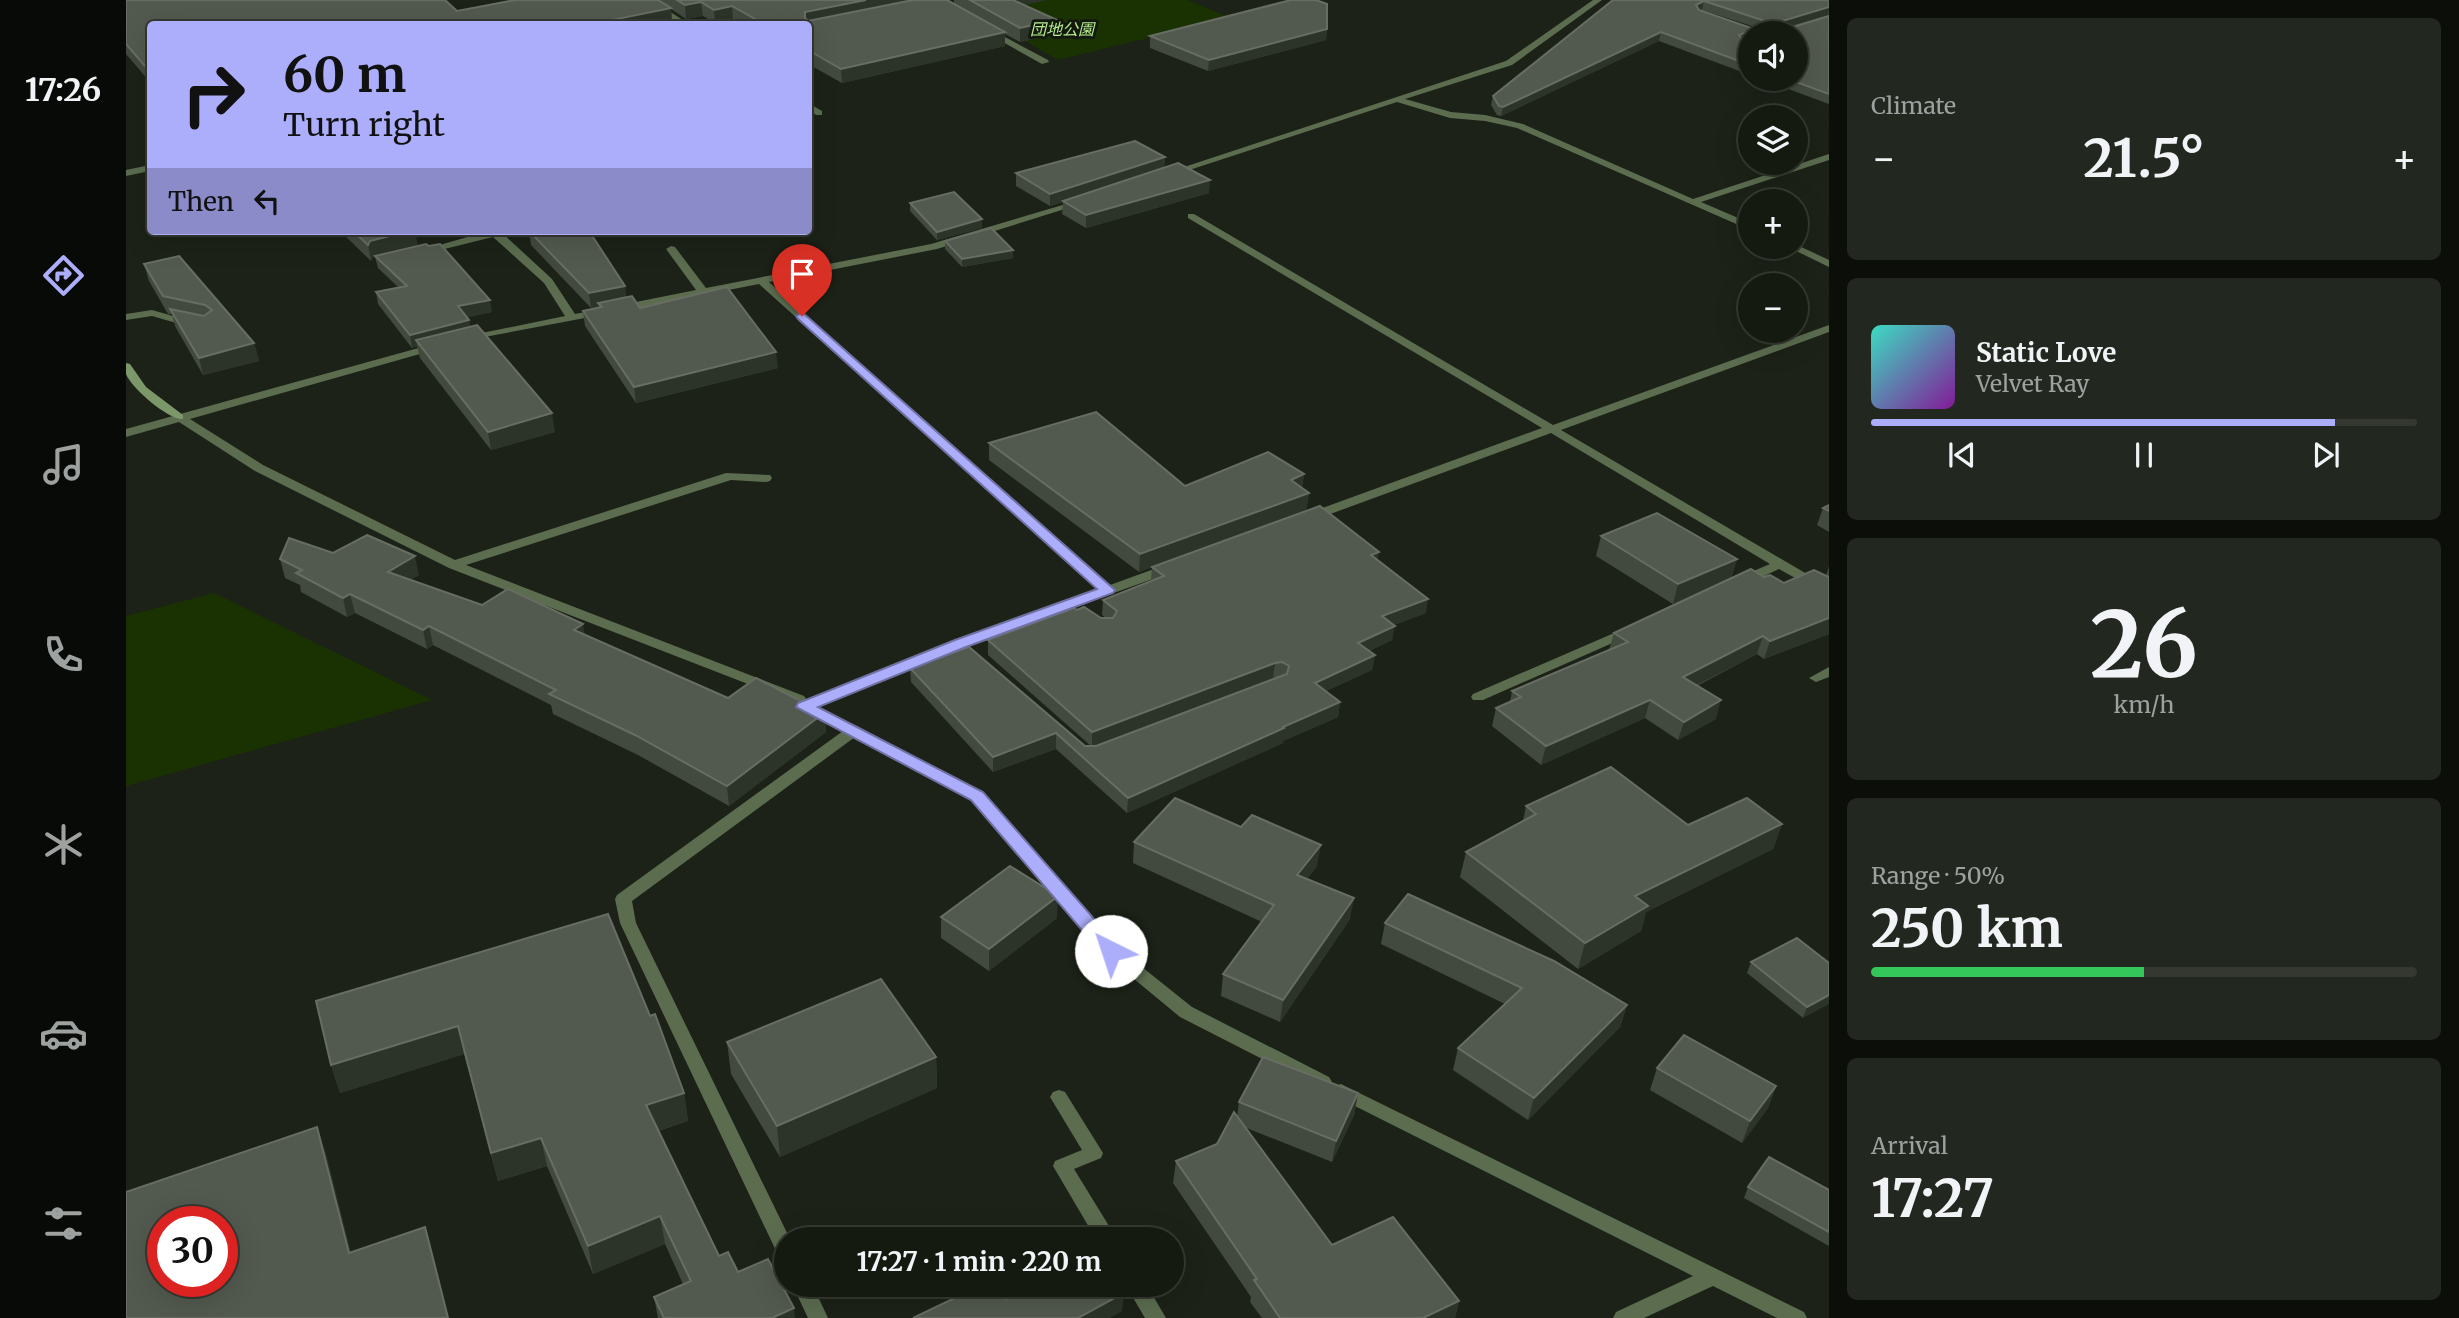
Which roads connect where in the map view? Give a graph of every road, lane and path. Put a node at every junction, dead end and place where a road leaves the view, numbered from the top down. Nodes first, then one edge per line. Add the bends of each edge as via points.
1 (647, 0) edge
2 (1598, 0) edge
3 (680, 21) edge
4 (976, 23) edge
5 (1045, 62) dead end
6 (1398, 100) junction
7 (812, 109) edge
8 (819, 113) dead end
9 (1829, 157) edge
10 (147, 169) edge
11 (126, 173) edge
12 (1160, 177) edge
13 (1094, 198) edge
14 (1695, 201) junction
15 (1191, 216) dead end
16 (1738, 221) edge
17 (483, 235) edge
18 (497, 235) edge
19 (671, 249) dead end
20 (417, 253) edge
21 (1808, 254) edge
22 (1829, 264) edge
23 (761, 280) junction
24 (703, 292) junction
25 (126, 317) edge
26 (572, 318) junction
27 (198, 326) edge
28 (1829, 328) edge
29 (461, 340) edge
30 (447, 344) edge
31 (128, 374) edge
32 (179, 417) junction
33 (1550, 429) junction
34 (126, 433) edge
35 (766, 478) dead end
36 (1303, 519) edge
37 (1186, 562) edge
38 (1780, 564) junction
39 (454, 565) junction
40 (1729, 586) edge
41 (1108, 590) junction
42 (1829, 593) edge
43 (1070, 604) junction
44 (1088, 616) edge
45 (1642, 625) edge
46 (1478, 697) dead end
47 (804, 707) junction
48 (854, 730) junction
49 (1059, 1097) dead end
50 (774, 1227) edge
51 (1100, 1227) edge
52 (1713, 1276) junction
53 (808, 1297) edge
54 (1143, 1297) edge
55 (818, 1318) edge
56 (1156, 1318) edge
57 (1623, 1318) edge
58 (1797, 1318) edge

1 - 3 street
2 - 6 street via 1509,63
4 - 5 street
6 - 12 street
6 - 14 street via 1450,115 1520,126
7 - 8 street
9 - 14 street
10 - 11 street
13 - 23 street via 933,247
14 - 16 street
15 - 33 street
17 - 20 street
18 - 26 street via 548,281
19 - 24 street
21 - 22 street
23 - 24 street
23 - 41 street
24 - 26 street
25 - 27 street via 152,313
26 - 29 street
28 - 33 street
30 - 32 street
31 - 32 street
32 - 34 street
32 - 39 street via 259,468
33 - 36 street
33 - 38 street
35 - 39 street via 730,476
37 - 41 street
38 - 40 street
38 - 42 street
39 - 47 street via 799,699
41 - 43 street
43 - 44 street
43 - 47 street
45 - 46 street
47 - 48 street
48 - 50 street via 623,899 628,923
48 - 52 street via 977,796 1111,951 1186,1012
49 - 51 street via 1094,1153 1062,1167
52 - 57 street
52 - 58 street
53 - 55 street
54 - 56 street

